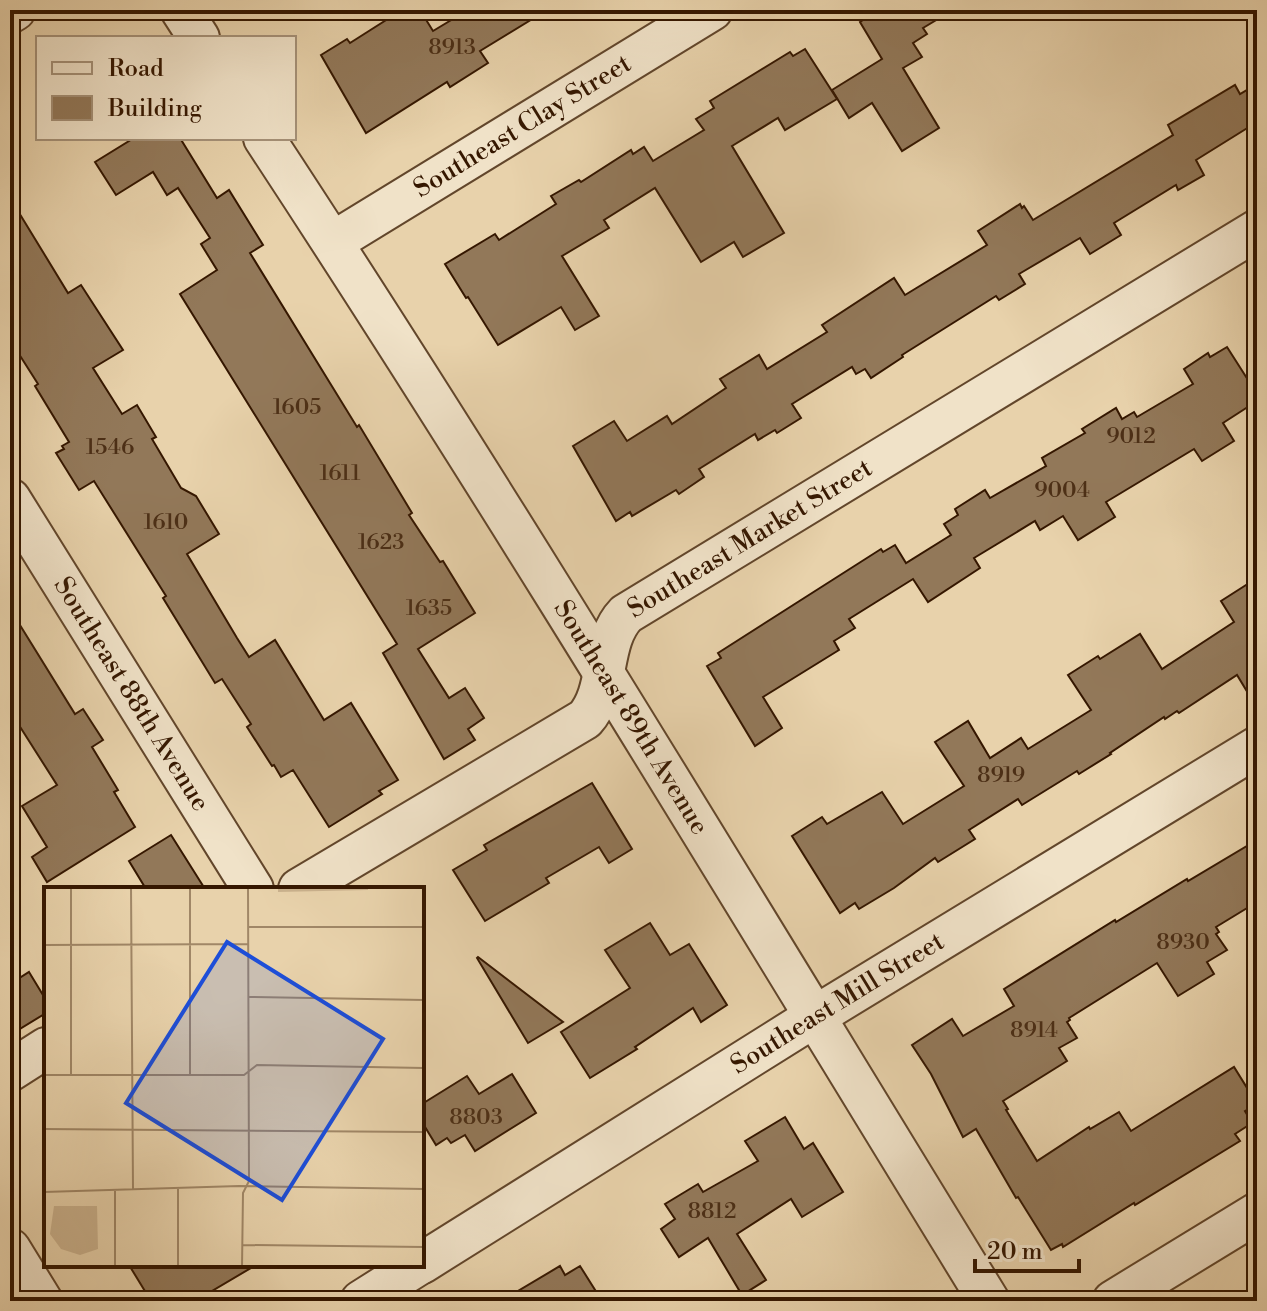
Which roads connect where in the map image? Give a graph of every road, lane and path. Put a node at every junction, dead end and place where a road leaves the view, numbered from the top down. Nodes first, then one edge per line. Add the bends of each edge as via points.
1 (15, 10) edge
2 (181, 10) edge
3 (712, 10) edge
4 (10, 13) edge
5 (198, 36) edge
6 (265, 140) edge
7 (1257, 230) edge
8 (333, 242) junction
9 (10, 499) edge
10 (603, 674) junction
11 (1257, 747) edge
12 (252, 887) edge
13 (302, 887) edge
14 (814, 1017) junction
15 (44, 1049) edge
16 (10, 1071) edge
17 (1257, 1213) edge
18 (10, 1249) edge
19 (424, 1261) edge
20 (415, 1267) edge
21 (42, 1301) edge
22 (361, 1301) edge
23 (989, 1301) edge
24 (1113, 1301) edge

1 - 4 street
2 - 5 street
3 - 8 street, Southeast Clay Street
6 - 8 street, Southeast 89th Avenue
7 - 10 street, Southeast Market Street via 626,614 613,634
8 - 10 street, Southeast 89th Avenue
9 - 12 street, Southeast 88th Avenue
10 - 13 street, Southeast Market Street via 585,719
10 - 14 street, Southeast 89th Avenue
11 - 14 street, Southeast Mill Street
14 - 19 street, Southeast Mill Street
14 - 23 street, Southeast 89th Avenue
15 - 16 street
17 - 24 street
18 - 21 street
20 - 22 street, Southeast Mill Street

